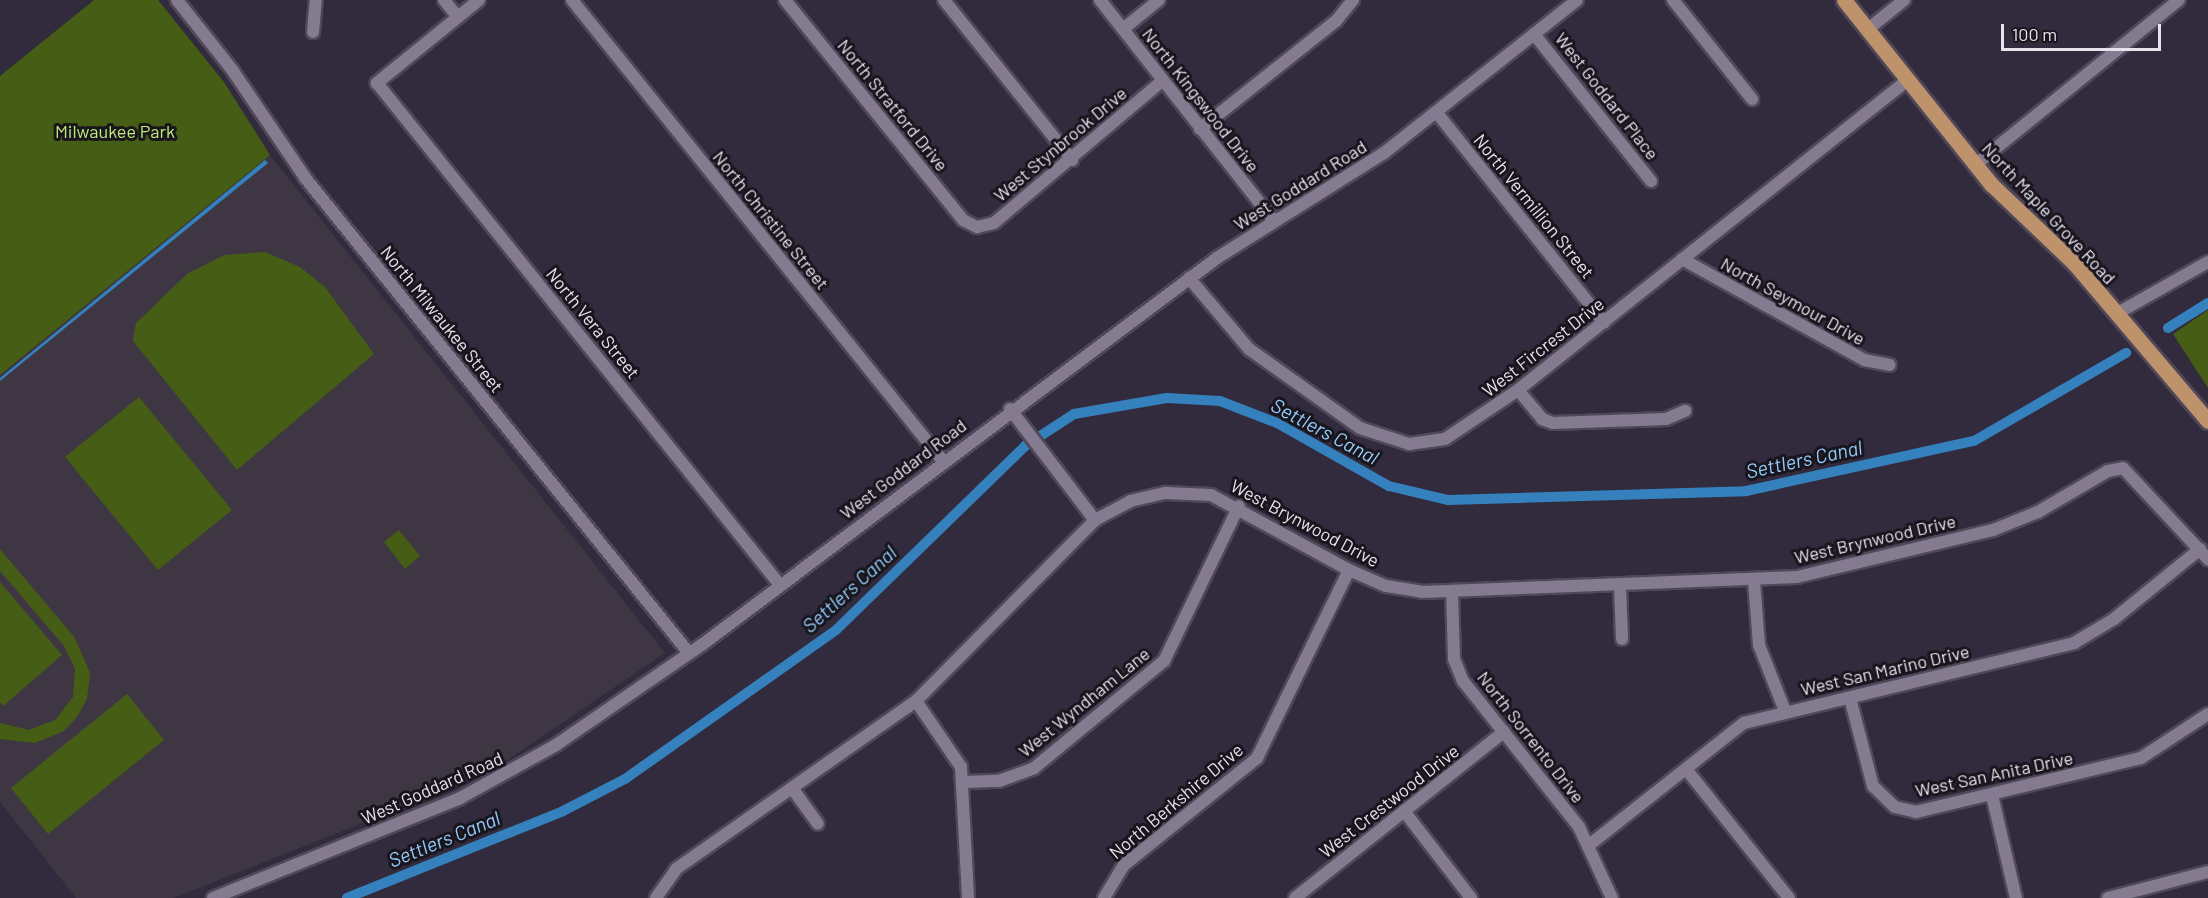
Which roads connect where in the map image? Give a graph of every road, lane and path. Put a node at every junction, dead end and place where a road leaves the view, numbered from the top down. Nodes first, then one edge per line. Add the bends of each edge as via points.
1 (177, 0) edge
2 (316, 0) edge
3 (444, 0) edge
4 (479, 0) edge
5 (572, 0) edge
6 (785, 0) edge
7 (944, 0) edge
8 (1100, 0) edge
9 (1159, 0) edge
10 (1353, 0) edge
11 (1577, 0) edge
12 (1673, 0) edge
13 (1844, 0) edge
14 (1904, 0) edge
15 (2179, 0) edge
16 (458, 17) junction
17 (1123, 29) junction
18 (1867, 30) junction
19 (313, 32) dead end
20 (1534, 34) junction
21 (1908, 80) junction
22 (1162, 81) junction
23 (1752, 99) dead end
24 (1437, 113) junction
25 (1200, 129) junction
26 (1072, 160) junction
27 (1975, 165) junction
28 (1651, 181) dead end
29 (1274, 221) junction
30 (977, 226) joint
31 (1682, 259) junction
32 (2208, 262) edge
33 (1189, 278) junction
34 (2116, 314) junction
35 (1604, 322) junction
36 (1890, 365) dead end
37 (1518, 390) junction
38 (1010, 409) junction
39 (1685, 411) dead end
40 (2208, 421) edge
41 (943, 461) junction
42 (1239, 506) junction
43 (1095, 520) junction
44 (2204, 554) edge
45 (1349, 570) junction
46 (1754, 581) junction
47 (780, 585) junction
48 (1620, 586) junction
49 (1452, 591) junction
50 (1622, 639) dead end
51 (689, 653) junction
52 (1850, 698) junction
53 (916, 701) junction
54 (1785, 711) junction
55 (2208, 714) edge
56 (1504, 732) junction
57 (1686, 769) junction
58 (964, 782) junction
59 (792, 788) junction
60 (1992, 795) junction
61 (1404, 811) junction
62 (818, 824) dead end
63 (1588, 846) junction
64 (2208, 872) edge
65 (213, 898) edge
66 (656, 898) edge
67 (968, 898) edge
68 (1104, 898) edge
69 (1295, 898) edge
70 (1471, 898) edge
71 (1612, 898) edge
72 (1789, 898) edge
73 (2016, 898) edge
74 (2109, 898) edge

1 - 51 street, North Milwaukee Street via 233,71 299,170
2 - 19 street
3 - 16 street
4 - 16 street
5 - 41 street, North Christine Street
6 - 30 street, North Stratford Drive via 963,220
7 - 26 street
8 - 17 street, North Kingswood Drive
9 - 17 street
10 - 25 street via 1336,21
11 - 20 street, West Goddard Road
12 - 23 street
13 - 18 main road, North Maple Grove Road
14 - 18 street
15 - 27 street
16 - 47 street, North Vera Street via 377,83
17 - 22 street, North Kingswood Drive
18 - 21 main road, North Maple Grove Road
20 - 24 street, West Goddard Road
20 - 28 street, West Goddard Place
21 - 27 main road, North Maple Grove Road
21 - 31 street, West Fircrest Drive
22 - 25 street, North Kingswood Drive
22 - 26 street, West Stynbrook Drive
24 - 29 street, West Goddard Road via 1384,153
24 - 35 street, North Vermillion Street
25 - 29 street, North Kingswood Drive
26 - 30 street, West Stynbrook Drive via 994,223
27 - 34 main road, North Maple Grove Road
29 - 33 street, West Goddard Road
31 - 35 street, West Fircrest Drive
31 - 36 street, North Seymour Drive via 1864,360
32 - 34 street
33 - 37 street, West Fircrest Drive via 1249,349 1374,436 1409,444 1445,439
33 - 38 street, West Goddard Road
34 - 40 main road, North Maple Grove Road
35 - 37 street, West Fircrest Drive
37 - 39 street via 1542,419 1553,423 1666,419
38 - 41 street, West Goddard Road
38 - 43 street
41 - 47 street, West Goddard Road
42 - 43 street, West Brynwood Drive via 1211,495 1166,493 1130,501
42 - 45 street, West Brynwood Drive
42 - 58 street, West Wyndham Lane via 1164,661 1034,768 1008,779
43 - 53 street, West Brynwood Drive
44 - 46 street, West Brynwood Drive via 2122,468 2108,471 2038,512 1994,530 1797,577
44 - 52 street, West San Marino Drive via 2115,619 2074,643
45 - 49 street, West Brynwood Drive via 1386,586
45 - 68 street, North Berkshire Drive via 1257,758 1124,865
46 - 48 street, West Brynwood Drive
46 - 54 street via 1759,645
47 - 51 street, West Goddard Road
48 - 49 street, West Brynwood Drive
48 - 50 street
49 - 56 street, North Sorrento Drive via 1454,659 1463,681
51 - 65 street, West Goddard Road via 509,776
52 - 54 street, West San Marino Drive
52 - 60 street, West San Anita Drive via 1869,776 1886,801 1916,812
53 - 58 street via 953,754
53 - 59 street, West Brynwood Drive
54 - 57 street, West San Marino Drive via 1744,723
55 - 60 street, West San Anita Drive via 2141,758
56 - 61 street, West Crestwood Drive
56 - 63 street, North Sorrento Drive via 1580,827
57 - 63 street, West San Marino Drive
57 - 72 street
58 - 67 street
59 - 62 street
59 - 66 street, West Brynwood Drive via 676,869
60 - 73 street
61 - 69 street, West Crestwood Drive
61 - 70 street
63 - 71 street, North Sorrento Drive
64 - 74 street

